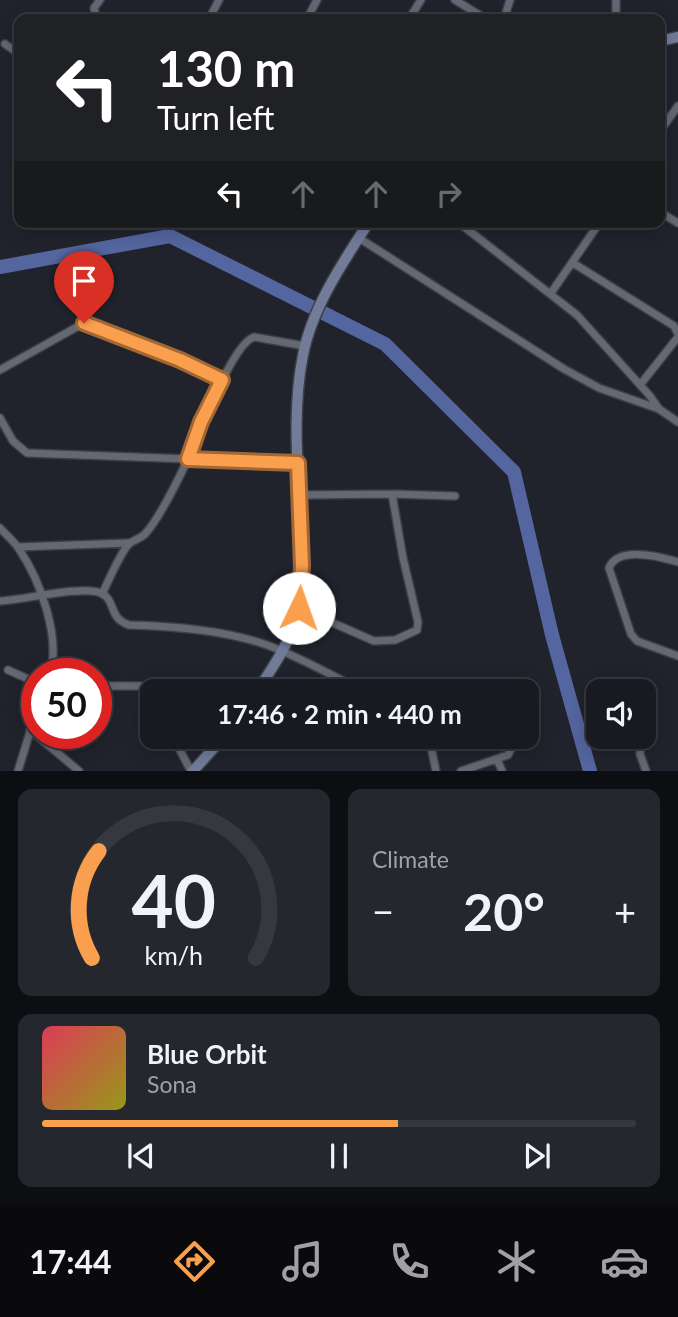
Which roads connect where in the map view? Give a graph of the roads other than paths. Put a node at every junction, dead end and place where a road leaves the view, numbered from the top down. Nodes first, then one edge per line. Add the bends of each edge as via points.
1 (455, 0) edge
2 (478, 14) edge
3 (5, 44) dead end
4 (14, 50) edge
5 (678, 106) edge
6 (665, 124) edge
7 (365, 228) edge
8 (466, 228) edge
9 (596, 228) edge
10 (359, 238) junction
11 (573, 263) junction
12 (551, 293) junction
13 (678, 335) edge
14 (305, 346) junction
15 (0, 370) edge
16 (222, 380) junction
17 (640, 385) junction
18 (659, 409) junction
19 (0, 418) edge
20 (678, 422) edge
21 (188, 459) junction
22 (298, 463) junction
23 (392, 494) junction
24 (300, 495) junction
25 (456, 496) dead end
26 (0, 528) edge
27 (128, 543) junction
28 (18, 548) junction
29 (678, 562) edge
30 (102, 594) junction
31 (41, 596) junction
32 (0, 601) edge
33 (299, 608) junction
34 (283, 652) junction
35 (678, 656) edge
36 (53, 658) edge
37 (8, 670) dead end
38 (21, 676) edge
39 (265, 679) edge
40 (339, 679) edge
41 (112, 685) edge
42 (140, 686) edge
43 (24, 749) edge
44 (53, 749) edge
45 (180, 749) edge
46 (212, 749) edge
47 (431, 749) edge
48 (511, 749) edge
49 (640, 749) edge
50 (497, 759) junction
51 (435, 768) edge
52 (18, 771) edge
53 (79, 771) edge
54 (192, 771) edge
55 (426, 771) edge
56 (461, 771) edge
57 (502, 771) edge
58 (646, 771) edge

1 - 2 street
3 - 4 street
5 - 6 street
7 - 10 main road
8 - 12 street
9 - 11 street
10 - 14 main road via 318,311
10 - 18 street via 564,369 599,388
11 - 12 street
11 - 13 street via 674,326
12 - 17 street via 584,322
13 - 17 street
14 - 16 street via 250,338
14 - 22 main road via 299,385
15 - 16 street via 84,323
16 - 21 street
17 - 18 street
18 - 20 street
19 - 21 street via 13,441 27,453
21 - 22 street
21 - 27 street via 150,527
22 - 24 main road
23 - 24 street
23 - 25 street
23 - 33 street via 417,629 395,640 374,641
24 - 33 main road
26 - 28 street
27 - 28 street
27 - 30 street
28 - 31 street
29 - 35 street via 640,554 618,558 610,568 631,634
30 - 31 street
30 - 34 street via 115,616 129,625 214,633
31 - 32 street
31 - 36 street via 54,639
33 - 34 main road
34 - 39 main road
34 - 40 street
37 - 38 street
41 - 42 street
43 - 52 street
44 - 53 street
45 - 54 street
46 - 54 main road
47 - 51 street
48 - 50 street
49 - 58 street
50 - 56 street
50 - 57 street
51 - 55 street

